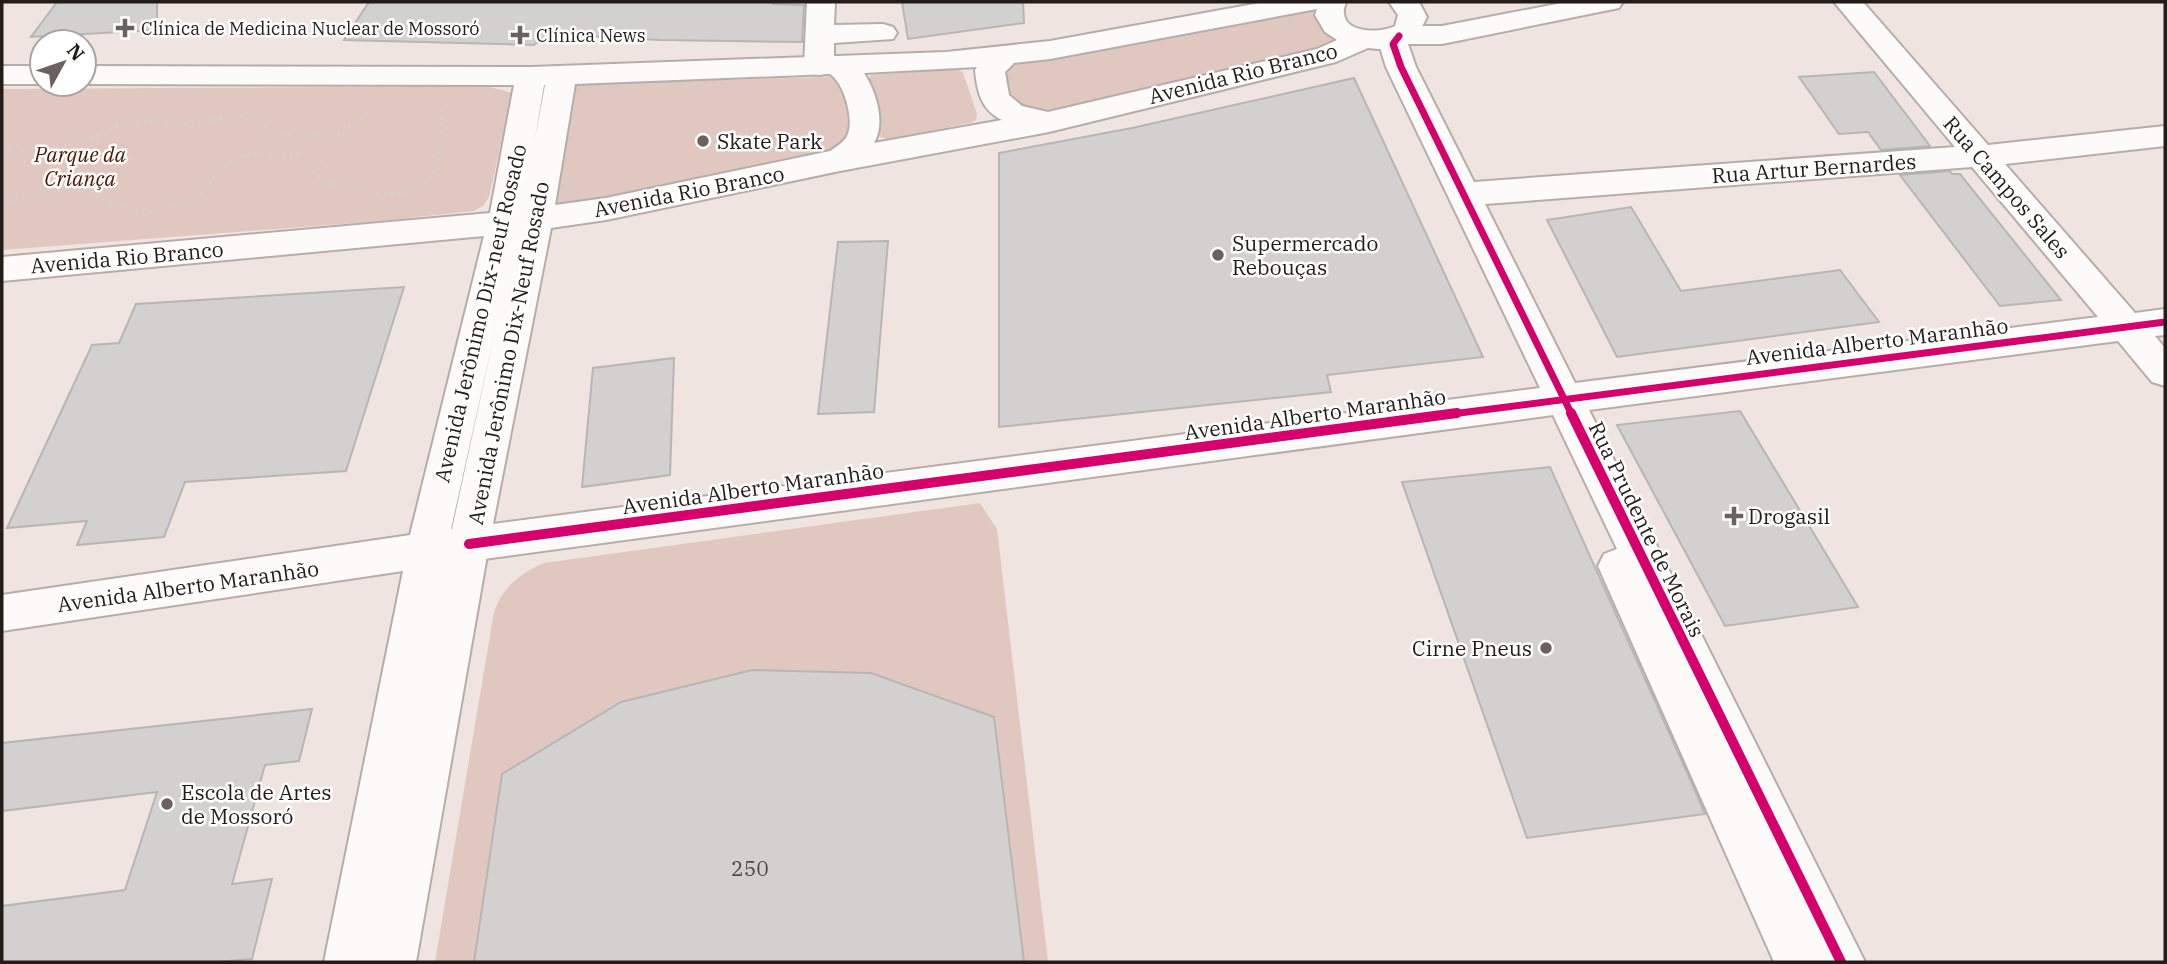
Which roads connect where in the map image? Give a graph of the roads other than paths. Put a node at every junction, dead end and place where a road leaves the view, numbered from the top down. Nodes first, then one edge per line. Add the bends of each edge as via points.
1 (821, 2) edge
2 (1310, 2) edge
3 (1332, 2) edge
4 (1403, 2) edge
5 (1609, 2) edge
6 (1848, 2) edge
7 (883, 33) dead end
8 (820, 34) junction
9 (1384, 38) junction
10 (1005, 55) junction
11 (828, 66) junction
12 (2, 75) edge
13 (28, 75) edge
14 (98, 75) edge
15 (546, 75) junction
16 (1049, 122) junction
17 (2165, 136) edge
18 (1981, 156) junction
19 (840, 160) junction
20 (1463, 194) junction
21 (520, 221) junction
22 (2, 269) edge
23 (2165, 322) edge
24 (2127, 327) junction
25 (2165, 372) edge
26 (1553, 400) junction
27 (449, 547) junction
28 (2, 613) edge
29 (349, 962) edge
30 (392, 962) edge
31 (1799, 962) edge
32 (1841, 962) edge

1 - 8 street
2 - 10 street via 1050,51
3 - 9 street via 1330,19 1346,34
4 - 9 street via 1412,22
5 - 9 street, Avenida Rio Branco via 1442,35
6 - 18 street, Rua Campos Sales
7 - 8 street
8 - 11 street
9 - 16 street, Avenida Rio Branco
9 - 20 street, Rua Prudente de Morais via 1393,44
9 - 26 street, Rua Prudente de Morais via 1380,50
10 - 11 street
10 - 16 street via 990,70 997,104 1017,116
11 - 15 street
11 - 19 street via 850,72 857,81 864,128 856,147
12 - 13 street
14 - 15 street
15 - 21 street, Avenida Jerônimo Dix-neuf Rosado
16 - 19 street, Avenida Rio Branco
17 - 18 street, Rua Artur Bernardes
18 - 20 street, Rua Artur Bernardes
18 - 24 street, Rua Campos Sales
19 - 21 street, Avenida Rio Branco via 606,209
20 - 26 street, Rua Prudente de Morais
21 - 22 street, Avenida Rio Branco
21 - 27 street, Avenida Jerônimo Dix-neuf Rosado via 439,489
23 - 24 street, Avenida Alberto Maranhão
24 - 25 street, Rua Campos Sales
24 - 26 street, Avenida Alberto Maranhão
26 - 27 street, Avenida Alberto Maranhão
26 - 31 street, Rua Prudente de Morais
26 - 32 street, Rua Prudente de Morais
27 - 28 street, Avenida Alberto Maranhão
27 - 29 street
27 - 30 street, Avenida Jerônimo Dix-Neuf Rosado

